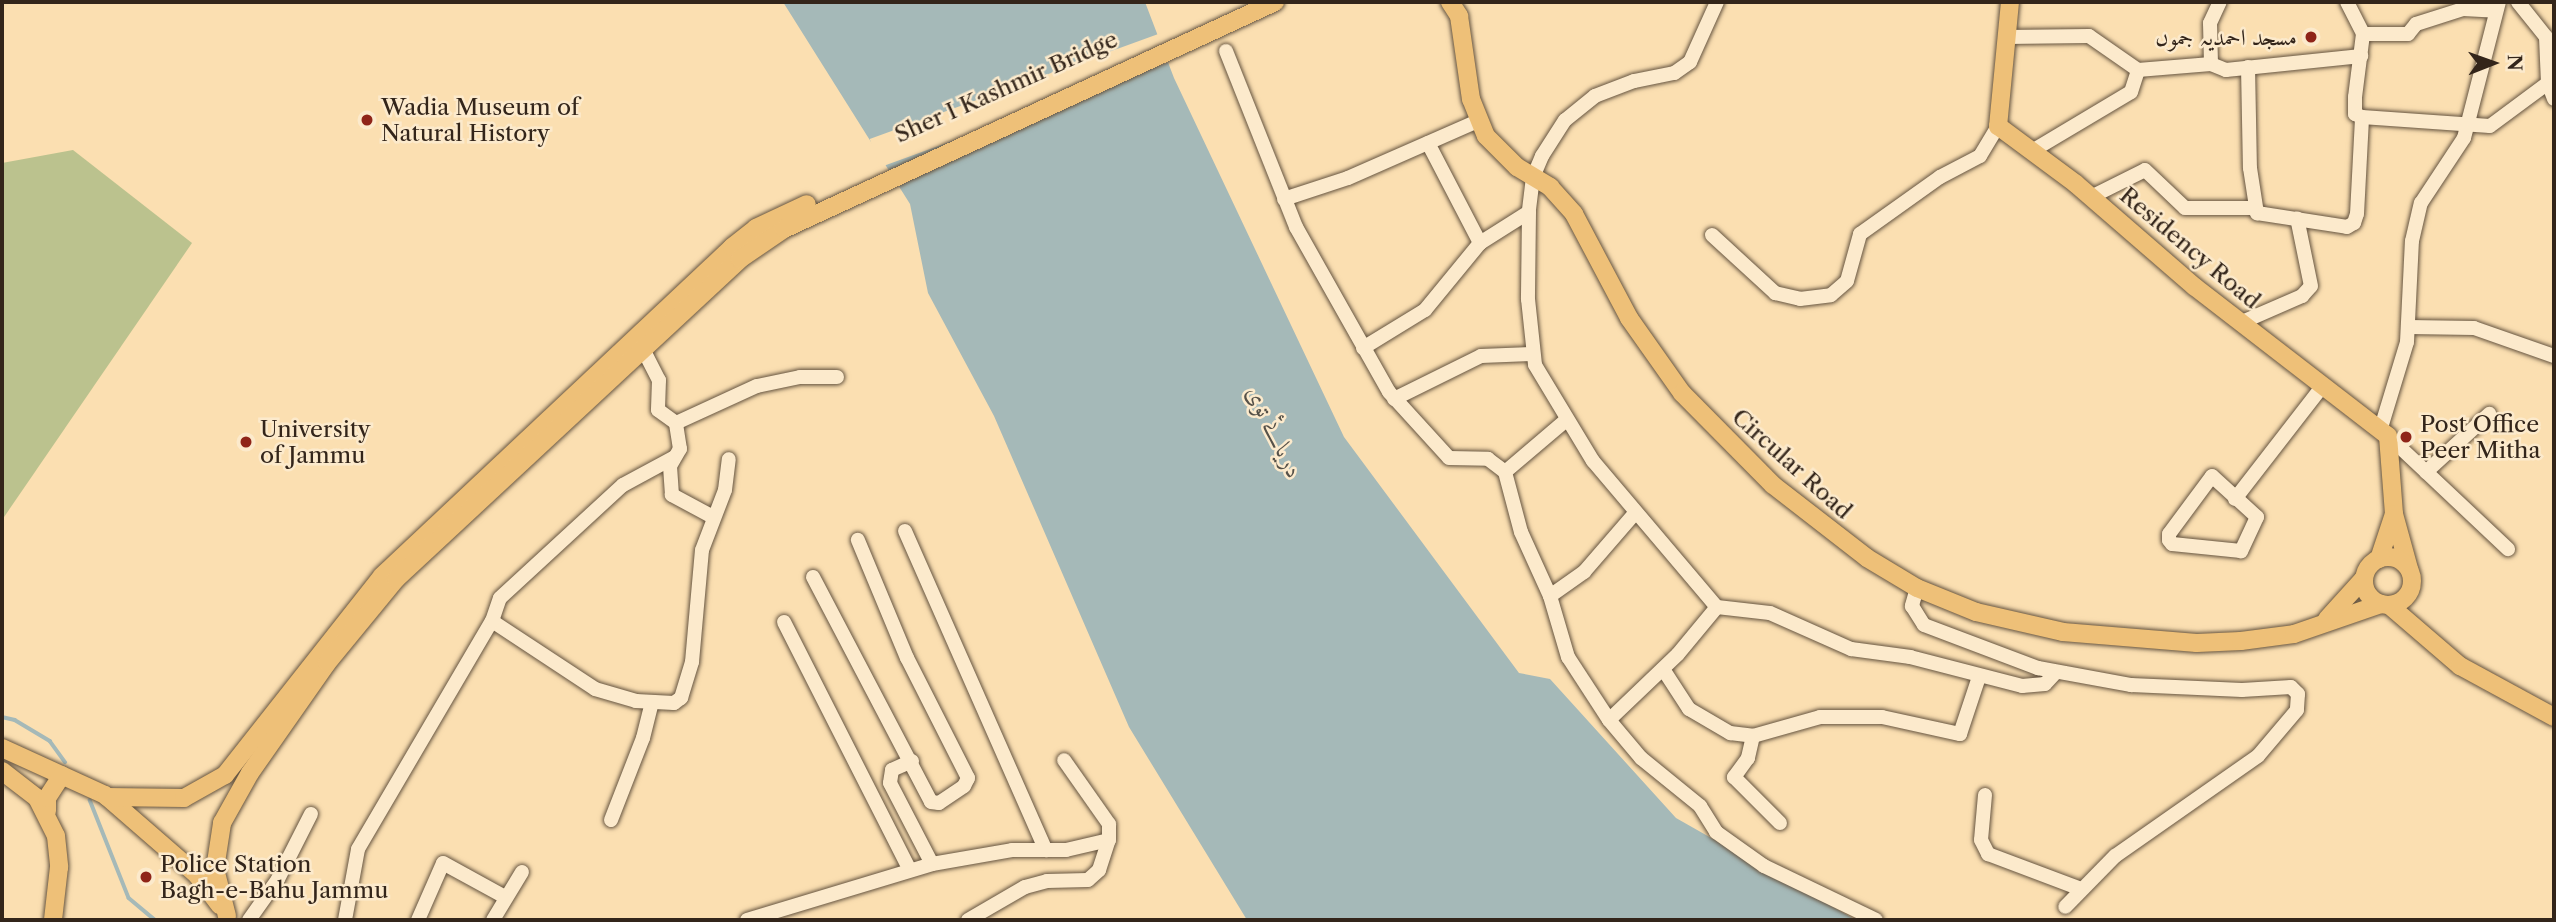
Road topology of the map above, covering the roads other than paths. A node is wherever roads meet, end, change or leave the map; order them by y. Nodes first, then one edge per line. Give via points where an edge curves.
1 (1254, 2) edge
2 (1275, 2) edge
3 (1450, 2) edge
4 (1717, 2) edge
5 (2010, 2) edge
6 (2220, 2) edge
7 (2347, 2) edge
8 (2518, 2) edge
9 (2497, 6) edge
10 (2363, 34) junction
11 (2006, 37) junction
12 (2551, 40) edge
13 (1226, 51) dead end
14 (2361, 56) junction
15 (2211, 64) junction
16 (2248, 67) junction
17 (2138, 70) junction
18 (2548, 83) junction
19 (2554, 99) edge
20 (2362, 117) junction
21 (1478, 121) junction
22 (1998, 127) junction
23 (2467, 128) junction
24 (1428, 143) junction
25 (2032, 151) junction
26 (1534, 177) junction
27 (2091, 197) junction
28 (1284, 199) junction
29 (2255, 208) junction
30 (1529, 212) junction
31 (2297, 218) junction
32 (781, 223) junction
33 (1713, 235) dead end
34 (1480, 243) junction
35 (2241, 323) junction
36 (2409, 327) junction
37 (1363, 348) junction
38 (644, 351) junction
39 (1531, 354) junction
40 (2554, 356) edge
41 (837, 377) dead end
42 (2322, 387) junction
43 (1394, 400) junction
44 (2489, 414) dead end
45 (1565, 421) junction
46 (678, 433) junction
47 (2384, 434) junction
48 (673, 458) junction
49 (729, 459) dead end
50 (1505, 472) junction
51 (2426, 472) junction
52 (2235, 499) junction
53 (1636, 512) junction
54 (2394, 514) junction
55 (713, 517) junction
56 (905, 531) dead end
57 (858, 540) dead end
58 (2508, 549) dead end
59 (2379, 559) junction
60 (813, 577) dead end
61 (2410, 577) junction
62 (2364, 578) junction
63 (1917, 588) junction
64 (1550, 596) junction
65 (2385, 604) junction
66 (1717, 607) junction
67 (2328, 619) junction
68 (492, 621) junction
69 (784, 622) dead end
70 (2427, 637) junction
71 (1663, 669) junction
72 (2056, 672) junction
73 (1979, 677) junction
74 (652, 703) junction
75 (2554, 717) edge
76 (1609, 720) junction
77 (1754, 736) junction
78 (2, 748) edge
79 (1064, 760) dead end
80 (912, 761) junction
81 (2, 771) edge
82 (62, 775) junction
83 (1985, 795) dead end
84 (107, 797) junction
85 (47, 811) junction
86 (311, 814) dead end
87 (611, 820) dead end
88 (1780, 823) dead end
89 (1110, 840) junction
90 (1046, 850) junction
91 (932, 864) junction
92 (910, 870) junction
93 (522, 872) dead end
94 (2081, 889) junction
95 (505, 897) junction
96 (2065, 907) dead end
97 (228, 918) edge
98 (52, 920) edge
99 (249, 920) edge
100 (345, 920) edge
101 (418, 920) edge
102 (493, 920) edge
103 (747, 920) edge
104 (968, 920) edge
105 (1876, 920) edge

1 - 32 main road, Sher I Kashmir Bridge
2 - 32 main road
3 - 21 main road, Circular Road via 1459,16
4 - 26 street via 1690,62 1674,73 1612,88 1581,106 1551,140
5 - 11 main road
6 - 15 street via 2210,23
7 - 10 street
8 - 12 street
9 - 10 street via 2463,9 2416,24 2408,34
9 - 23 street
10 - 14 street
11 - 17 street via 2089,36
11 - 22 main road
12 - 18 street
13 - 28 street
14 - 16 street
14 - 20 street via 2355,111
15 - 16 street via 2219,70
15 - 17 street
16 - 29 street
17 - 25 street via 2131,92
18 - 19 street
18 - 23 street via 2490,126
20 - 23 street via 2430,119
20 - 31 street via 2354,223 2322,225
21 - 24 street
21 - 26 main road, Circular Road via 1500,152
22 - 25 main road, Residency Road
22 - 33 street via 1980,156 1940,177 1860,234 1847,281 1831,295 1800,299 1775,293
23 - 36 street via 2421,203 2412,241
24 - 28 street via 1334,184
24 - 34 street
25 - 27 main road, Residency Road
26 - 30 street
26 - 63 main road, Circular Road via 1550,187 1574,214 1629,318 1708,422 1817,522
27 - 29 street via 2145,170 2185,208
27 - 35 main road, Residency Road
28 - 37 street via 1317,270
29 - 31 street via 2260,215
30 - 34 street
30 - 39 street
31 - 35 street via 2311,286 2302,296
32 - 38 main road
32 - 84 main road via 732,247 382,576 225,775 184,798
34 - 37 street via 1431,305
35 - 42 main road, Residency Road
36 - 40 street via 2474,328
36 - 47 street
37 - 43 street
38 - 46 street via 657,372 658,410
38 - 97 main road via 396,579 327,663 250,773 222,822 215,869
39 - 43 street via 1482,356
39 - 45 street
41 - 46 street via 800,377 757,386
42 - 47 main road, Residency Road
42 - 52 street
43 - 50 street via 1449,458 1488,459
44 - 51 street
45 - 50 street
45 - 53 street
46 - 48 street
47 - 51 street
47 - 54 main road
48 - 55 street via 674,499
48 - 68 street via 623,485 506,590
49 - 55 street via 725,490
50 - 64 street via 1521,532
51 - 58 street
52 - 52 street via 2211,476 2169,540 2244,549 2257,517
53 - 64 street via 1584,572
53 - 66 street
54 - 59 main road
54 - 61 main road
55 - 74 street via 702,550 688,678 678,701
56 - 90 street
57 - 80 street via 907,658 967,782 933,804
59 - 61 main road via 2395,558
59 - 62 main road
60 - 80 street
61 - 65 main road via 2404,598
61 - 70 main road
62 - 65 main road via 2368,594
62 - 67 main road
63 - 67 main road, Circular Road via 2032,628 2175,641 2282,637
63 - 72 street via 1912,606 1924,625
64 - 76 street via 1568,657
65 - 67 main road, Circular Road
65 - 70 main road
66 - 71 street
66 - 73 street via 1770,613 1839,646 1910,657
68 - 74 street via 596,689
68 - 100 street via 358,849
69 - 92 street
70 - 75 main road via 2460,666
71 - 76 street
71 - 77 street via 1689,709 1730,733
72 - 73 street via 2039,687
72 - 94 street via 2097,681 2197,690 2291,687 2300,697 2297,710 2258,757 2115,856
73 - 77 street via 1960,734 1882,717 1820,717
74 - 87 street
76 - 105 street via 1641,758 1700,806 1716,832 1784,877
77 - 88 street via 1748,758 1734,777
78 - 82 main road
79 - 89 street via 1109,824
80 - 91 street via 892,770 890,783
81 - 85 main road
82 - 84 main road
82 - 85 main road via 47,798
83 - 94 street via 1981,834 1988,854
84 - 97 main road via 197,875
85 - 98 main road via 59,850
86 - 99 street via 278,879
89 - 90 street
89 - 104 street via 1099,870 1088,880 1037,883
90 - 91 street via 1012,850
91 - 92 street
92 - 103 street
93 - 95 street
94 - 96 street
95 - 101 street via 443,863
95 - 102 street

